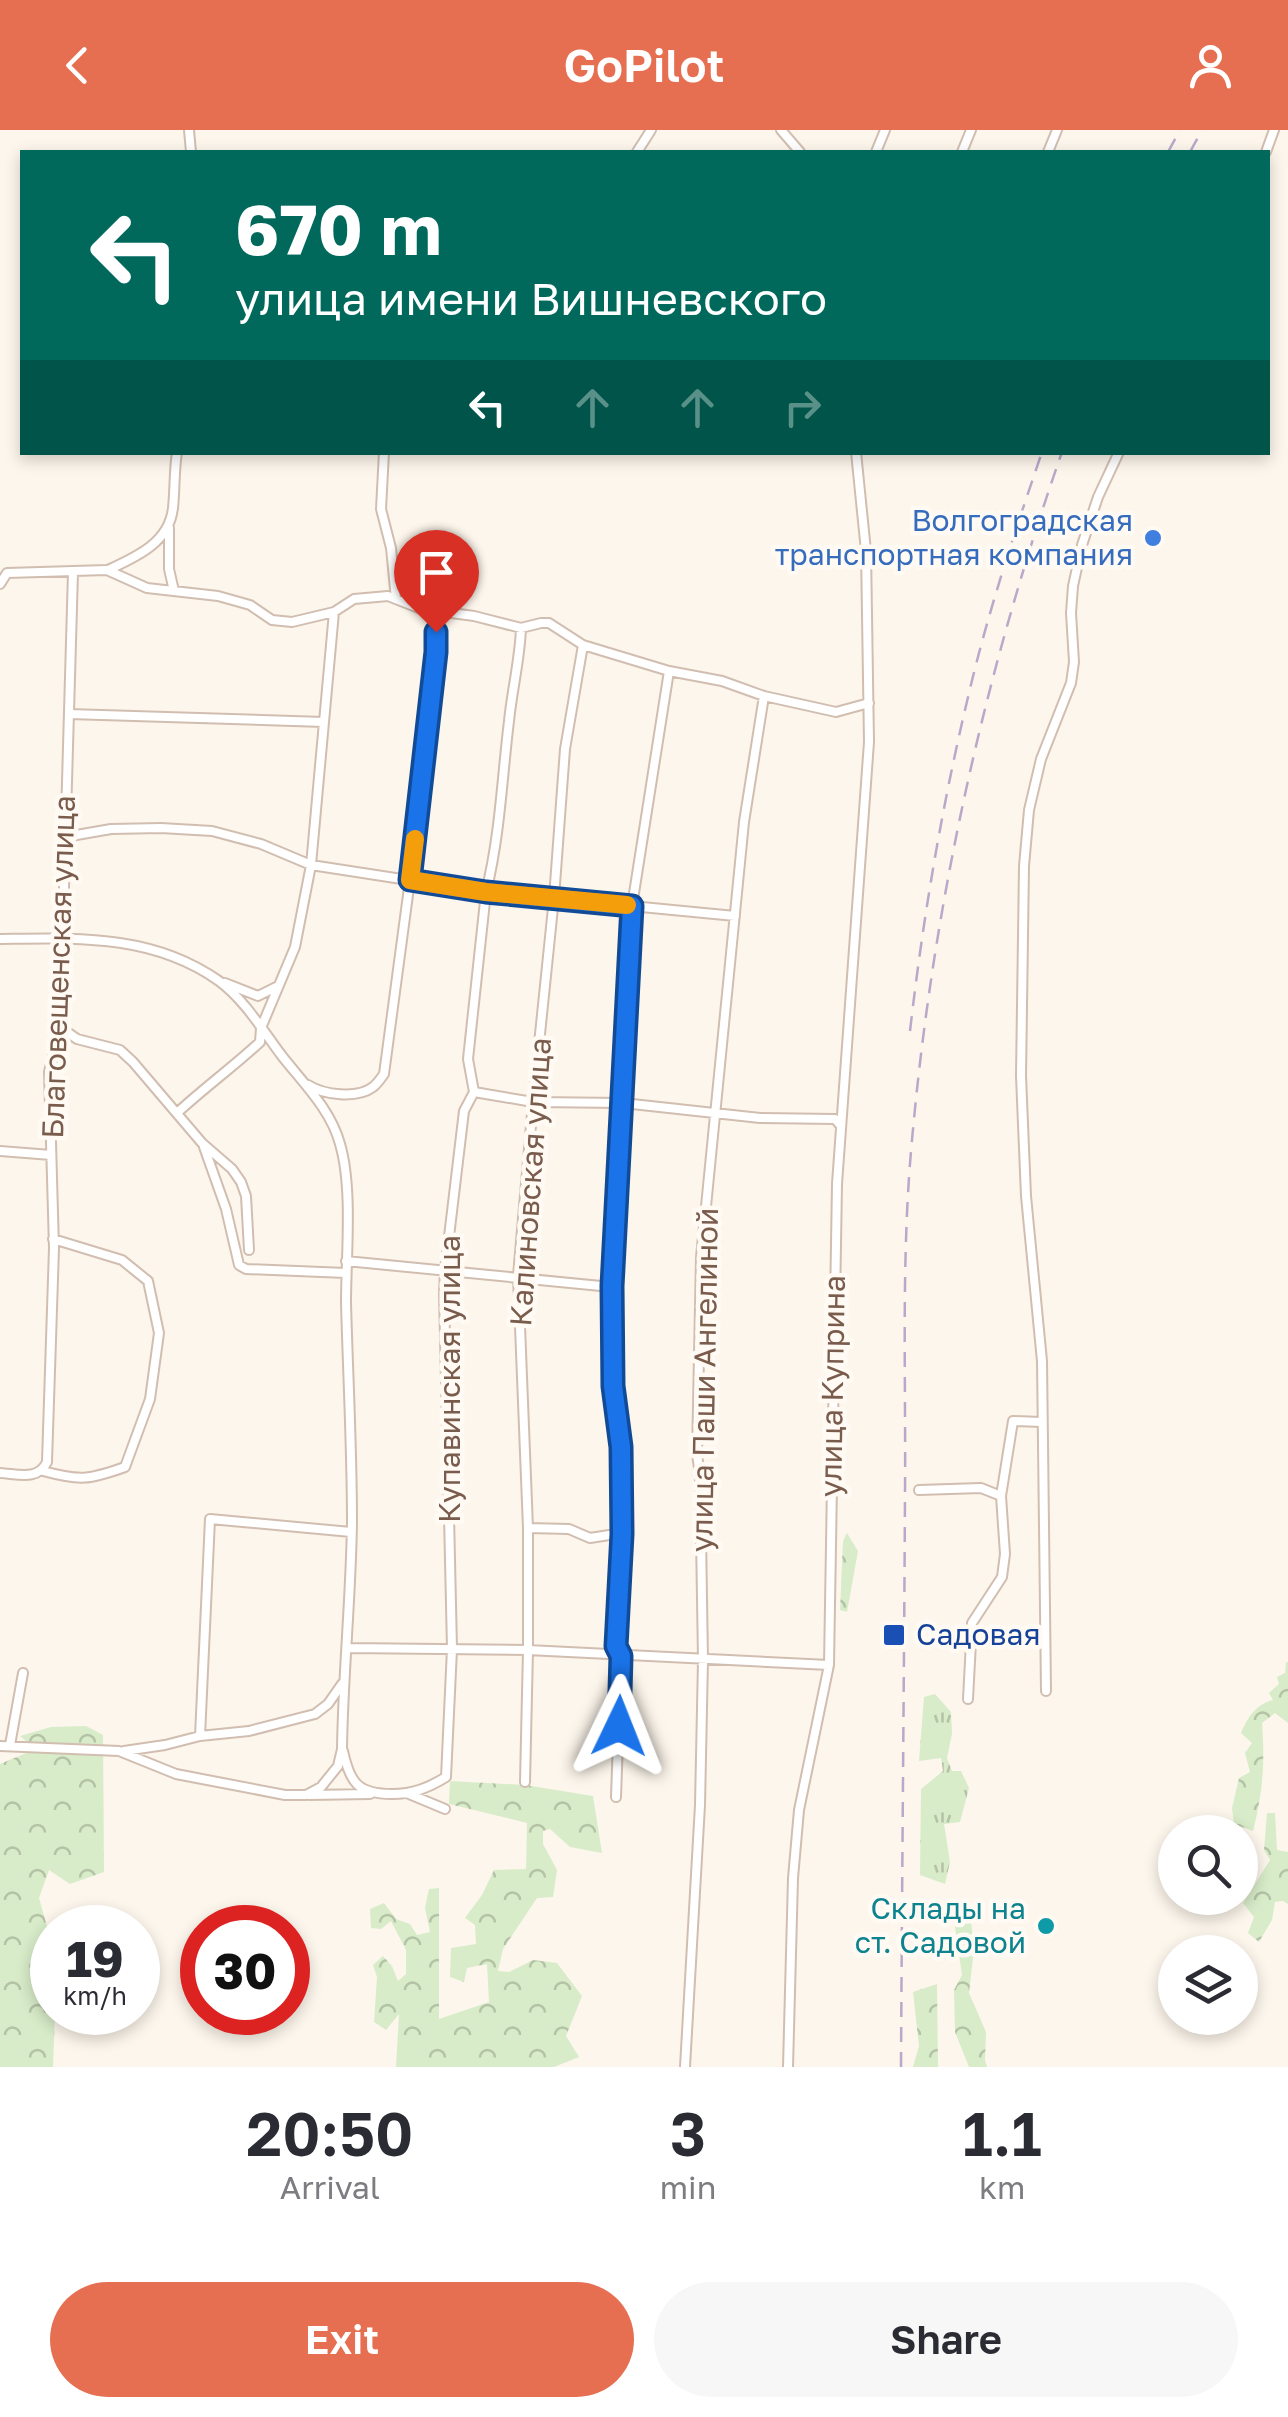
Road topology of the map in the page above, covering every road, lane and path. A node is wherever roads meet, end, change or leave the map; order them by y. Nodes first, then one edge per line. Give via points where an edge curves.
1 (781, 130) edge
2 (798, 150) edge
3 (177, 455) edge
4 (384, 455) edge
5 (856, 455) edge
6 (1118, 455) edge
7 (169, 524) junction
8 (150, 548) junction
9 (169, 556) junction
10 (107, 570) junction
11 (4, 572) edge
12 (73, 572) junction
13 (0, 584) edge
14 (174, 591) junction
15 (396, 600) junction
16 (334, 612) junction
17 (436, 612) junction
18 (521, 628) junction
19 (582, 645) junction
20 (669, 671) junction
21 (764, 696) junction
22 (869, 704) junction
23 (68, 714) junction
24 (324, 722) junction
25 (65, 837) junction
26 (311, 865) junction
27 (410, 880) junction
28 (486, 892) junction
29 (554, 898) junction
30 (632, 906) junction
31 (735, 916) junction
32 (62, 938) junction
33 (0, 939) edge
34 (220, 982) junction
35 (276, 988) junction
36 (60, 1028) junction
37 (261, 1028) junction
38 (302, 1081) junction
39 (474, 1092) junction
40 (533, 1102) junction
41 (623, 1103) junction
42 (177, 1113) junction
43 (716, 1114) junction
44 (841, 1126) junction
45 (202, 1142) junction
46 (0, 1151) edge
47 (51, 1155) junction
48 (221, 1158) junction
49 (212, 1166) junction
50 (53, 1240) junction
51 (249, 1250) dead end
52 (346, 1261) junction
53 (445, 1270) junction
54 (346, 1273) junction
55 (518, 1276) junction
56 (612, 1286) junction
57 (1041, 1422) junction
58 (0, 1473) edge
59 (38, 1473) junction
60 (919, 1490) dead end
61 (1002, 1496) junction
62 (528, 1528) junction
63 (351, 1532) junction
64 (622, 1534) junction
65 (347, 1648) junction
66 (452, 1649) junction
67 (528, 1650) junction
68 (621, 1656) junction
69 (703, 1660) junction
70 (830, 1665) junction
71 (23, 1673) dead end
72 (345, 1681) junction
73 (1046, 1691) dead end
74 (968, 1700) dead end
75 (200, 1736) junction
76 (0, 1744) edge
77 (12, 1746) junction
78 (342, 1750) junction
79 (119, 1751) junction
80 (524, 1782) dead end
81 (370, 1794) junction
82 (410, 1794) junction
83 (306, 1795) junction
84 (616, 1797) dead end
85 (445, 1809) dead end
86 (684, 2067) edge
87 (788, 2067) edge

1 - 2 street
3 - 7 street
4 - 15 street via 381,509
5 - 22 street, улица Куприна
6 - 57 street via 1082,545 1073,586 1071,683 1041,759 1024,866 1021,1076
7 - 8 street
7 - 9 street
8 - 9 street
8 - 10 street
9 - 14 street
10 - 12 street
10 - 14 street via 147,588
11 - 12 street
11 - 13 street
12 - 23 street, Благовещенская улица
14 - 16 street via 250,605 272,620
15 - 16 street via 354,598
15 - 17 street
16 - 24 street
17 - 18 street
17 - 27 street
18 - 19 street via 549,623
18 - 28 street, Купавинская улица
19 - 20 street
19 - 29 street, Калиновская улица via 565,749
20 - 21 street
20 - 30 street
21 - 22 street via 836,712
21 - 31 street, улица Паши Ангелиной
22 - 44 street, улица Куприна
23 - 24 street
23 - 25 street, Благовещенская улица
24 - 26 street
25 - 26 street via 110,829 212,831
25 - 32 street, Благовещенская улица
26 - 27 street
26 - 35 street via 295,946
27 - 28 street
27 - 38 street via 384,1074 371,1089 355,1093 317,1090
28 - 29 street
28 - 39 street, Купавинская улица via 468,1058
29 - 30 street
29 - 40 street, Калиновская улица
30 - 31 street
30 - 41 street
31 - 43 street, улица Паши Ангелиной
32 - 33 street
32 - 34 street via 145,948
32 - 36 street, Благовещенская улица
34 - 35 street via 258,996
34 - 37 street
35 - 37 street
36 - 42 street via 120,1050
36 - 47 street, Благовещенская улица via 48,1072
37 - 38 street
37 - 42 street via 260,1042
38 - 52 street via 328,1113 340,1144
39 - 40 street
39 - 53 street, Купавинская улица via 464,1112
40 - 41 street
40 - 55 street, Калиновская улица
41 - 43 street
41 - 56 street
42 - 45 street
43 - 44 street via 835,1119
43 - 69 street, улица Паши Ангелиной via 701,1257
44 - 70 street, улица Куприна
45 - 48 street
45 - 49 street
46 - 47 street
47 - 50 street, Благовещенская улица
48 - 49 street
48 - 51 street via 242,1182
49 - 54 street via 239,1266
50 - 59 street, Благовещенская улица via 47,1462
50 - 59 street via 122,1260 148,1281 159,1332 150,1398 125,1468 92,1478
52 - 53 street
52 - 54 street
53 - 55 street
53 - 66 street, Купавинская улица
54 - 63 street
55 - 56 street
55 - 62 street, Калиновская улица
56 - 64 street
57 - 61 street via 1013,1420
57 - 73 street
58 - 59 street
60 - 61 street via 981,1488
61 - 74 street via 1002,1577 972,1623
62 - 64 street via 569,1529 590,1538
62 - 67 street, Калиновская улица
63 - 65 street
63 - 75 street via 210,1519
64 - 68 street via 616,1646
65 - 66 street
65 - 72 street
66 - 67 street
66 - 82 street, Купавинская улица via 446,1777
67 - 68 street
67 - 80 street, Калиновская улица
68 - 69 street
68 - 84 street
69 - 70 street
69 - 86 street, улица Паши Ангелиной
70 - 87 street, улица Куприна via 798,1810
71 - 77 street
72 - 75 street via 314,1714
72 - 78 street
75 - 79 street
76 - 77 street
77 - 79 street
78 - 81 street via 356,1783
78 - 83 street via 331,1778
79 - 83 street via 203,1781
81 - 82 street
81 - 83 street
82 - 85 street

